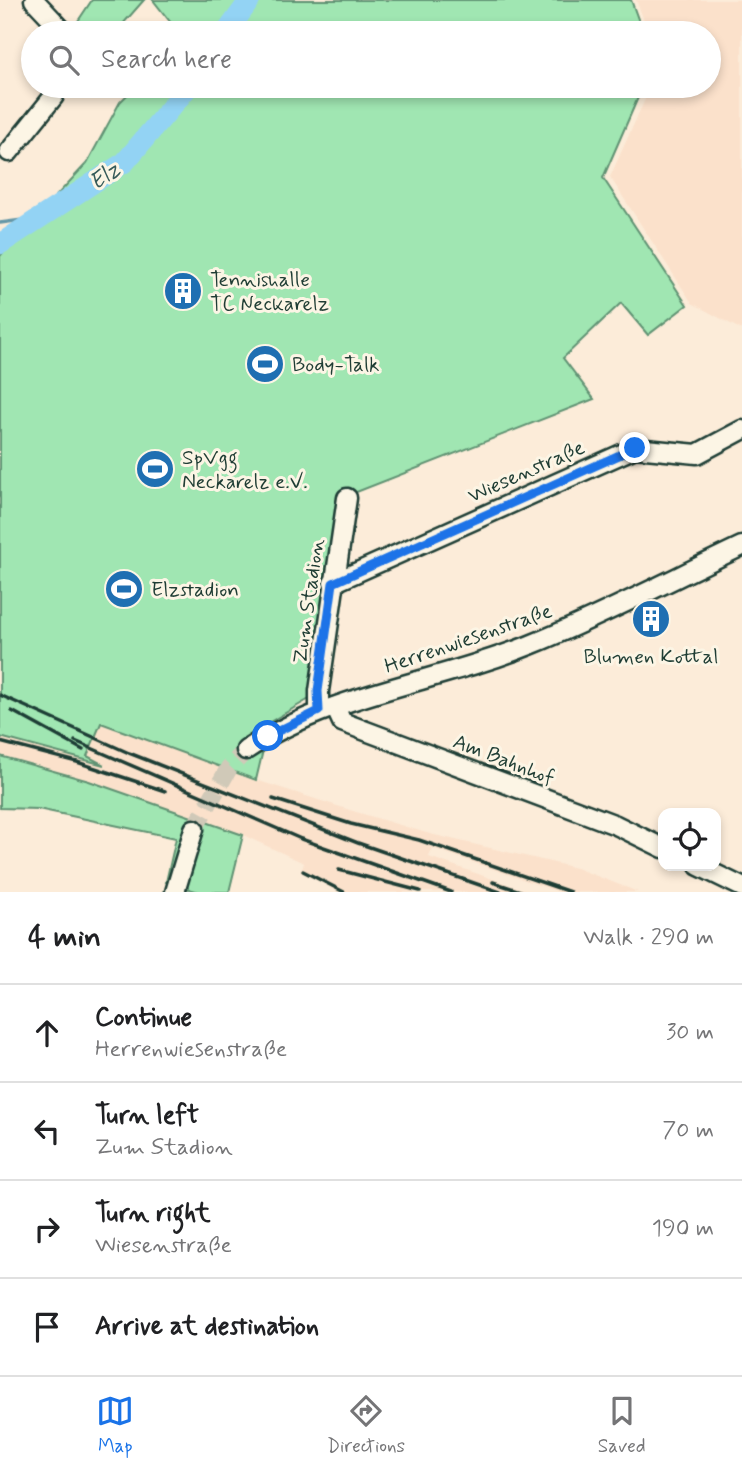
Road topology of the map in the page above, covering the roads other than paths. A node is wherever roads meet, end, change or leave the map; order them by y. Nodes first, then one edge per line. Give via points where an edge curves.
1 (34, 0) edge
2 (54, 21) edge
3 (52, 98) edge
4 (9, 152) dead end
5 (742, 430) edge
6 (347, 498) dead end
7 (742, 546) edge
8 (333, 583) junction
9 (327, 709) junction
10 (246, 750) tunnel mouth
11 (194, 829) tunnel mouth
12 (658, 846) edge
13 (709, 871) edge
14 (742, 887) edge
15 (175, 892) edge

1 - 2 street
3 - 4 street
5 - 8 street, Wiesenstraße via 697,454 635,448
6 - 8 street, Zum Stadion
7 - 9 street, Herrenwiesenstraße via 528,646
8 - 9 street, Zum Stadion via 318,691
9 - 10 street, Herrenwiesenstraße via 278,729
9 - 12 street, Am Bahnhof via 342,722 616,825
11 - 15 street
13 - 14 street

